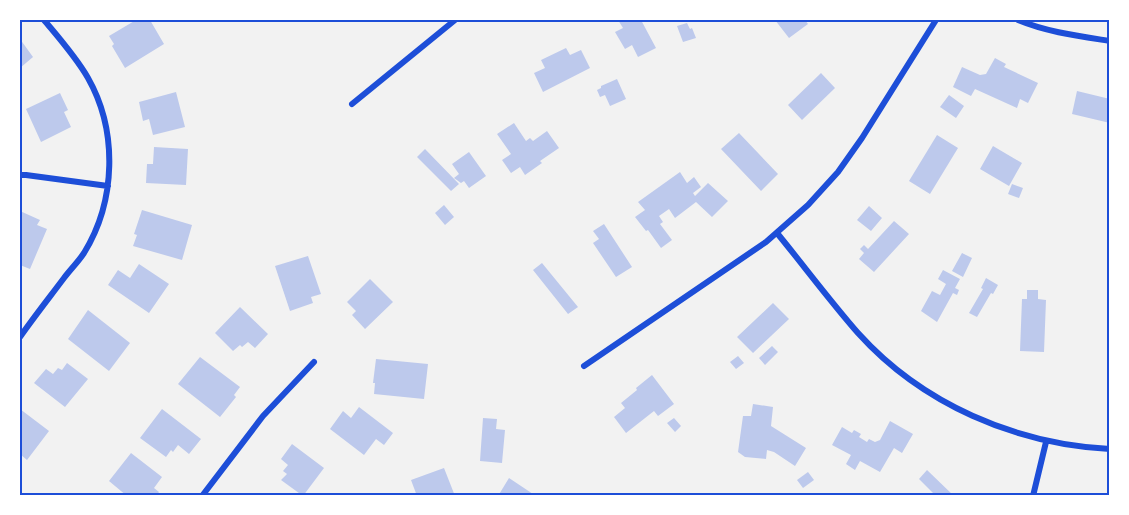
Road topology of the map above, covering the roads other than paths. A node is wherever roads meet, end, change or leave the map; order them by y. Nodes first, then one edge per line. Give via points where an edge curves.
1 (44, 20) edge
2 (454, 20) edge
3 (936, 20) edge
4 (1018, 20) edge
5 (1110, 40) edge
6 (352, 104) dead end
7 (20, 175) edge
8 (108, 186) junction
9 (777, 233) junction
10 (20, 337) edge
11 (314, 362) dead end
12 (585, 366) dead end
13 (1046, 442) junction
14 (1110, 449) edge
15 (202, 495) edge
16 (1033, 495) edge

1 - 8 street via 88,78 100,104 110,156
2 - 6 street
3 - 9 street via 838,172
4 - 5 street via 1062,33
7 - 8 street
8 - 10 street via 97,228 84,253
9 - 12 street
9 - 13 street via 859,333 890,363 955,408
11 - 15 street via 263,416
13 - 14 street
13 - 16 street

